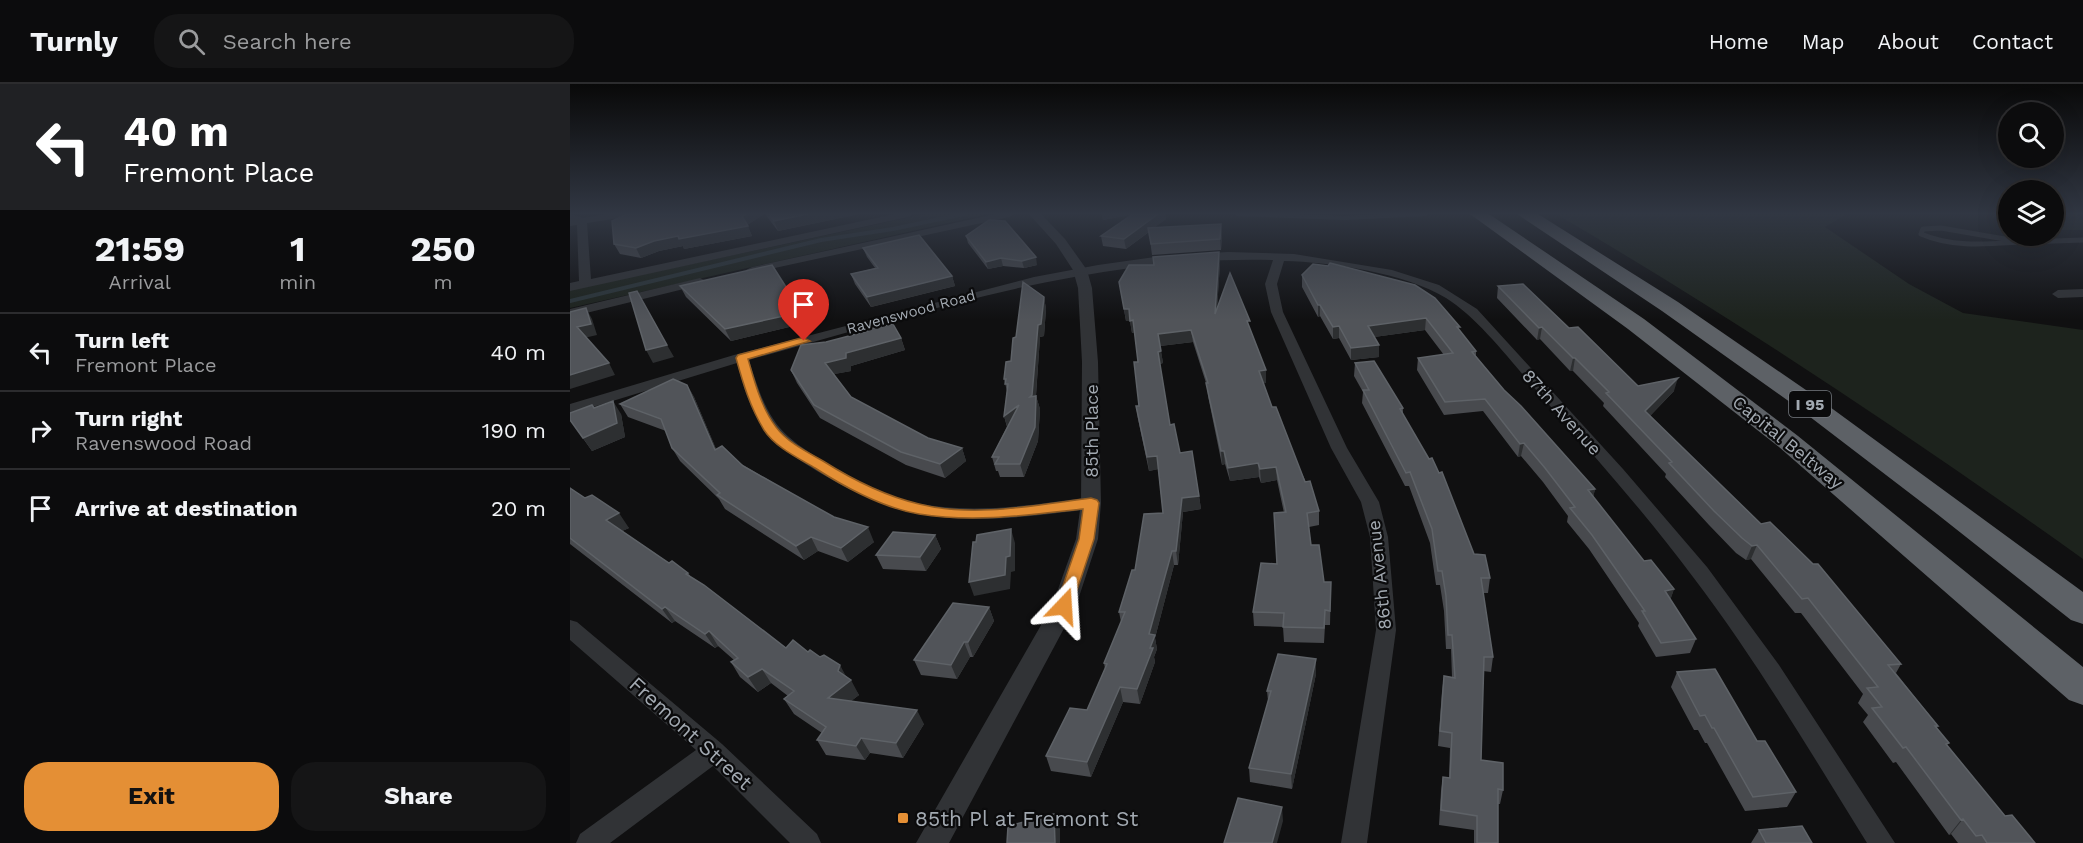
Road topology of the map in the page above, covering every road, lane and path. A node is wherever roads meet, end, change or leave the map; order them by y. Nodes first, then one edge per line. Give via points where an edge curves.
1 (583, 249) edge
2 (742, 249) edge
3 (848, 249) edge
4 (1066, 249) edge
5 (1530, 249) edge
6 (1583, 249) edge
7 (1280, 257) junction
8 (1080, 270) junction
9 (737, 274) edge
10 (714, 279) edge
11 (585, 283) junction
12 (570, 287) edge
13 (2083, 292) edge
14 (2058, 294) dead end
15 (570, 313) edge
16 (742, 358) junction
17 (570, 410) edge
18 (1091, 503) junction
19 (2083, 611) edge
20 (570, 627) edge
21 (2083, 689) edge
22 (714, 751) junction
23 (589, 843) edge
24 (808, 843) edge
25 (932, 843) edge
26 (1354, 843) edge
27 (1882, 843) edge

1 - 11 street
2 - 11 street
3 - 9 street
4 - 8 street, 85th Place
5 - 21 highway, Capital Beltway / I 95 via 1602,298 1769,425
6 - 19 highway, I 95 via 1728,345
7 - 8 street, 87th Avenue via 1190,257
7 - 26 street, 86th Avenue via 1270,278 1277,312 1340,448 1370,502 1379,537 1386,630
7 - 27 street, 87th Avenue via 1346,264 1421,281 1448,292 1473,312 1699,570
8 - 16 street, Ravenswood Road
8 - 18 street, 85th Place via 1085,288 1090,362
10 - 15 street
11 - 12 street
13 - 14 street
16 - 17 street, Ravenswood Road via 666,377
16 - 18 street via 754,399 771,430 790,447 871,493 919,509 962,513 1009,513
18 - 25 street, 85th Place via 1087,539 1064,606
20 - 22 street, Fremont Street
22 - 23 street
22 - 24 street, Fremont Street

